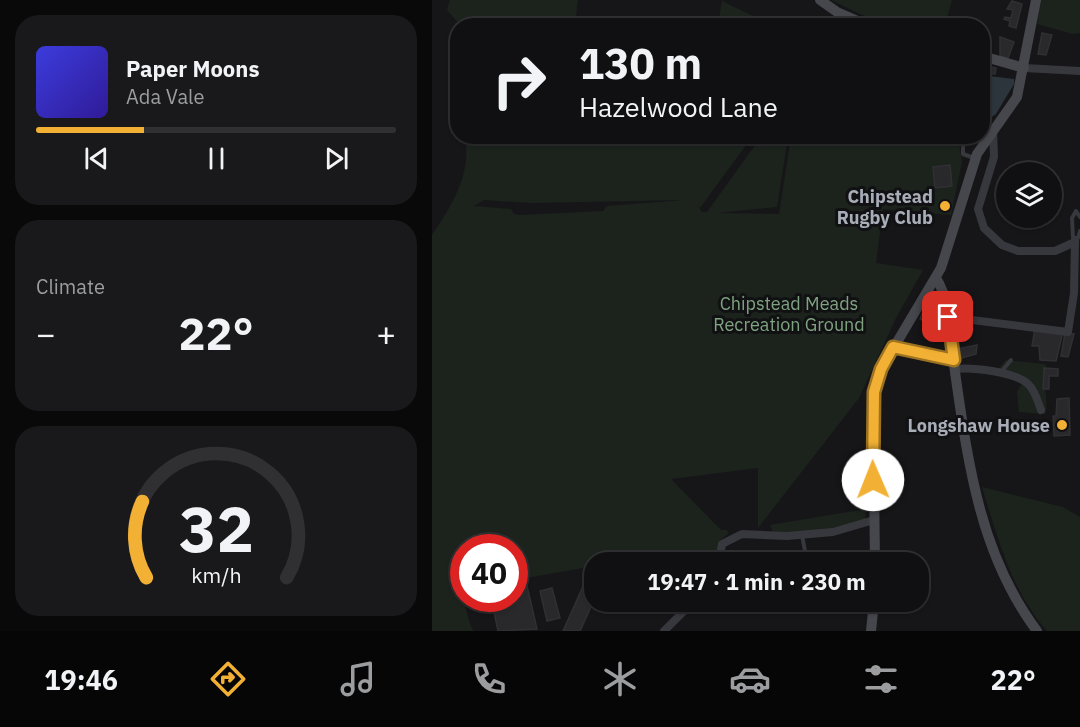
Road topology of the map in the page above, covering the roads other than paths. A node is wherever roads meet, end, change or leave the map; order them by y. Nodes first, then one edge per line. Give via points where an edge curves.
1 (820, 0) edge
2 (1036, 0) edge
3 (851, 18) edge
4 (990, 58) edge
5 (1024, 68) junction
6 (1080, 71) edge
7 (993, 130) junction
8 (990, 135) edge
9 (963, 144) edge
10 (984, 144) edge
11 (975, 158) junction
12 (1080, 217) edge
13 (1080, 231) edge
14 (1075, 241) junction
15 (936, 278) junction
16 (948, 317) junction
17 (893, 347) junction
18 (1011, 360) dead end
19 (954, 365) junction
20 (999, 375) junction
21 (1041, 410) dead end
22 (874, 520) junction
23 (802, 535) junction
24 (721, 552) edge
25 (805, 552) edge
26 (875, 552) edge
27 (683, 612) edge
28 (873, 612) edge
29 (664, 631) edge
30 (871, 631) edge
31 (1037, 631) edge

1 - 3 street
2 - 5 street
4 - 5 street
5 - 6 street
5 - 7 street via 1017,97
7 - 8 street
7 - 14 street via 994,157 978,209 984,228 1002,245 1018,251 1055,251
9 - 11 lane via 963,154
10 - 11 street
11 - 15 street
12 - 14 lane via 1076,212 1072,218 1071,234
13 - 14 lane
14 - 16 street via 1068,332
15 - 16 street
15 - 17 street
16 - 19 street
17 - 19 street
17 - 22 street via 874,392
18 - 20 lane
19 - 20 street
19 - 31 street via 972,485 984,527 1007,582
20 - 21 street via 1013,375 1028,384
22 - 23 street via 847,530
22 - 26 street
23 - 24 street via 742,534 722,544
23 - 25 lane
27 - 29 street
28 - 30 street

